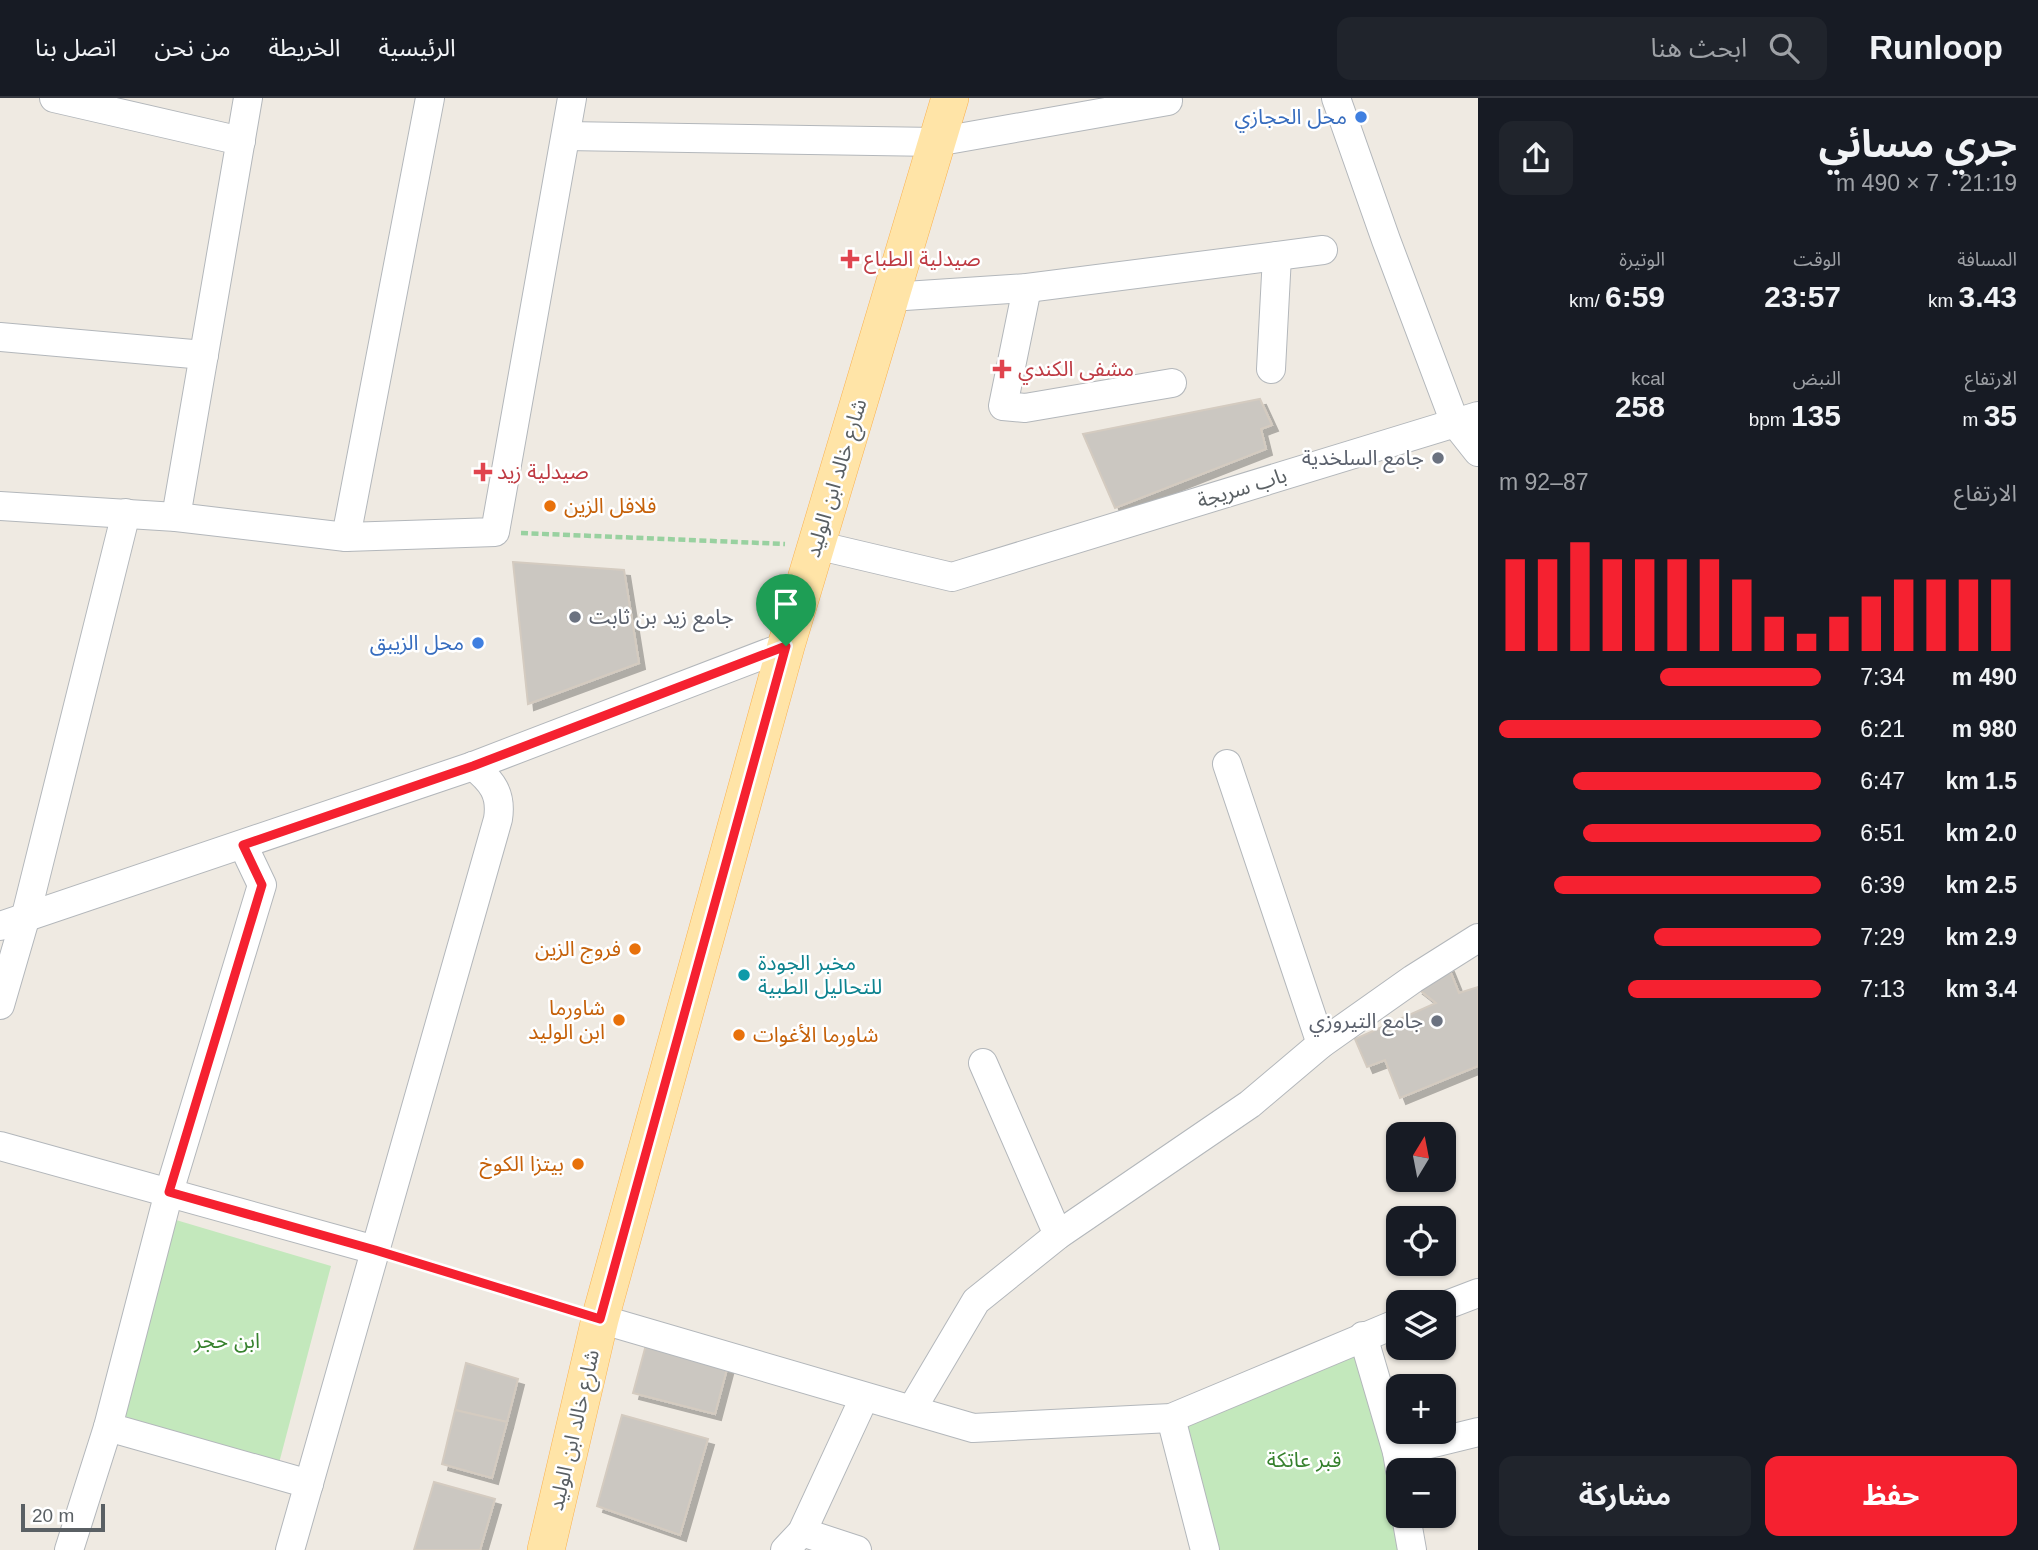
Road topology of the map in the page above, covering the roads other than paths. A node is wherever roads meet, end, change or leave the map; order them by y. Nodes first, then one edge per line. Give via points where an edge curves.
1 (54, 98) edge
2 (248, 98) edge
3 (430, 98) edge
4 (572, 98) edge
5 (950, 98) edge
6 (1336, 98) edge
7 (1168, 101) dead end
8 (566, 136) junction
9 (241, 141) junction
10 (936, 142) junction
11 (1323, 250) dead end
12 (1277, 256) junction
13 (1027, 288) junction
14 (890, 297) junction
15 (0, 337) edge
16 (204, 355) junction
17 (1271, 369) dead end
18 (1172, 383) dead end
19 (1467, 420) edge
20 (1478, 452) edge
21 (0, 506) edge
22 (126, 513) junction
23 (176, 517) junction
24 (345, 537) junction
25 (816, 545) junction
26 (786, 646) junction
27 (1227, 764) dead end
28 (473, 766) junction
29 (243, 845) junction
30 (13, 922) edge
31 (1478, 938) edge
32 (0, 1005) edge
33 (1321, 1044) junction
34 (983, 1063) dead end
35 (0, 1146) edge
36 (169, 1192) junction
37 (1058, 1235) junction
38 (375, 1250) junction
39 (1478, 1293) edge
40 (1456, 1301) edge
41 (600, 1319) junction
42 (1386, 1327) edge
43 (1363, 1336) junction
44 (864, 1398) junction
45 (912, 1409) junction
46 (1171, 1418) junction
47 (108, 1427) junction
48 (1478, 1432) edge
49 (1397, 1458) edge
50 (1406, 1458) edge
51 (309, 1484) junction
52 (1408, 1528) edge
53 (793, 1541) edge
54 (69, 1550) edge
55 (290, 1550) edge
56 (546, 1550) edge
57 (857, 1550) edge
58 (1205, 1550) edge
59 (1412, 1550) edge

1 - 9 street
2 - 9 street
3 - 24 street
4 - 8 street
5 - 10 main road, شارع خالد ابن الوليد
6 - 19 street via 1386,240
7 - 10 street
8 - 10 street
8 - 24 street via 495,533
9 - 16 street
10 - 14 main road, شارع خالد ابن الوليد
11 - 12 street
12 - 13 street
12 - 17 street
13 - 14 street
13 - 18 street via 1003,406 1024,408
14 - 25 main road, شارع خالد ابن الوليد
15 - 16 street
16 - 23 street
19 - 20 street
19 - 25 street, باب سريجة via 952,577
21 - 22 street
22 - 23 street
22 - 30 street
23 - 24 street
25 - 26 main road, شارع خالد ابن الوليد
26 - 28 street
26 - 41 main road, شارع خالد ابن الوليد
27 - 33 street
28 - 29 street
28 - 38 street via 497,790 498,819
29 - 30 street
29 - 36 street via 262,885
30 - 32 street
31 - 33 street
33 - 37 street via 1250,1104
34 - 37 street
35 - 36 street
36 - 38 street
36 - 47 street
37 - 45 street via 975,1301
38 - 51 street
39 - 40 street
41 - 44 street
41 - 56 main road, شارع خالد ابن الوليد
42 - 43 street
43 - 46 street
43 - 49 street
44 - 45 street
44 - 53 street
45 - 46 street via 974,1428
46 - 58 street
47 - 51 street
47 - 54 street
48 - 50 street
51 - 55 street
52 - 59 street
53 - 57 street

